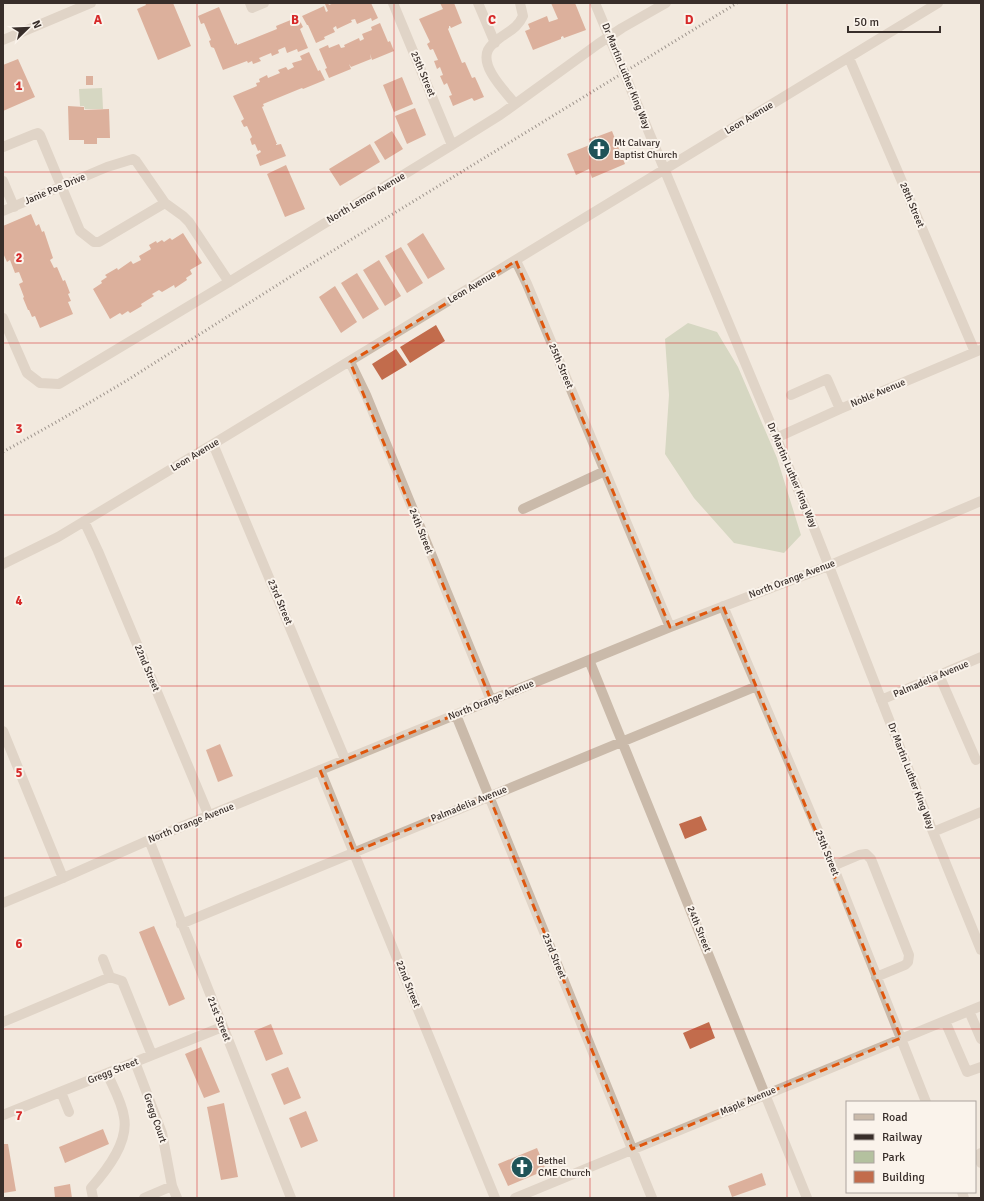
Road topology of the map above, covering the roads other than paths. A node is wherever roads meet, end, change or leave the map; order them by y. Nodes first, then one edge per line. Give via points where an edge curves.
1 (92, 3) edge
2 (250, 3) edge
3 (264, 3) edge
4 (393, 3) edge
5 (478, 3) edge
6 (520, 3) edge
7 (595, 3) edge
8 (666, 3) edge
9 (938, 3) edge
10 (609, 36) junction
11 (4, 38) edge
12 (495, 43) junction
13 (849, 58) junction
14 (515, 104) junction
15 (452, 145) junction
16 (3, 147) edge
17 (664, 170) junction
18 (3, 181) edge
19 (61, 187) junction
20 (165, 203) junction
21 (14, 207) junction
22 (3, 211) edge
23 (516, 261) junction
24 (229, 282) junction
25 (3, 318) edge
26 (978, 351) edge
27 (350, 362) junction
28 (791, 395) dead end
29 (840, 409) junction
30 (776, 438) junction
31 (213, 444) junction
32 (605, 471) junction
33 (981, 501) edge
34 (523, 509) dead end
35 (84, 521) junction
36 (3, 564) edge
37 (828, 566) junction
38 (723, 606) junction
39 (670, 627) junction
40 (981, 657) edge
41 (590, 660) junction
42 (939, 675) junction
43 (757, 686) junction
44 (491, 700) junction
45 (881, 700) junction
46 (456, 715) junction
47 (3, 731) edge
48 (623, 741) junction
49 (345, 759) junction
50 (976, 760) dead end
51 (320, 770) junction
52 (489, 796) junction
53 (981, 812) edge
54 (209, 816) junction
55 (933, 832) junction
56 (149, 840) junction
57 (354, 852) junction
58 (833, 866) junction
59 (63, 878) junction
60 (3, 903) edge
61 (181, 924) junction
62 (981, 950) edge
63 (102, 959) dead end
64 (110, 977) junction
65 (876, 977) junction
66 (981, 1006) edge
67 (969, 1011) junction
68 (945, 1021) junction
69 (3, 1022) edge
70 (222, 1027) junction
71 (901, 1038) junction
72 (981, 1039) edge
73 (152, 1055) junction
74 (135, 1062) junction
75 (981, 1067) edge
76 (107, 1073) junction
77 (61, 1092) junction
78 (766, 1094) junction
79 (926, 1101) edge
80 (69, 1112) dead end
81 (3, 1116) edge
82 (632, 1149) junction
83 (981, 1153) edge
84 (981, 1163) edge
85 (172, 1186) junction
86 (92, 1193) edge
87 (144, 1198) edge
88 (176, 1198) edge
89 (292, 1198) edge
90 (495, 1198) edge
91 (515, 1198) edge
92 (652, 1198) edge
93 (807, 1198) edge

1 - 11 street
2 - 3 street via 252,8
4 - 15 street, 25th Street
5 - 12 street
6 - 12 street via 524,16 519,24
7 - 10 street, Dr Martin Luther King Way
8 - 10 street, North Lemon Avenue
9 - 13 street, Leon Avenue
10 - 14 street, North Lemon Avenue
10 - 17 street, Dr Martin Luther King Way
12 - 14 street via 488,49 486,58 492,76
13 - 17 street, Leon Avenue
13 - 26 street, 28th Street
14 - 15 street, North Lemon Avenue
15 - 24 street, North Lemon Avenue
16 - 19 street via 38,133
17 - 23 street, Leon Avenue
17 - 30 street, Dr Martin Luther King Way
18 - 21 street
19 - 20 street, Janie Poe Drive via 133,159
19 - 20 street via 80,231 96,243
19 - 21 street, Janie Poe Drive
20 - 24 street via 190,222
21 - 22 street, Janie Poe Drive
23 - 27 street, Leon Avenue
23 - 32 street, 25th Street
24 - 25 street, North Lemon Avenue via 59,384 40,383 27,373
26 - 29 street, Noble Avenue
27 - 31 street, Leon Avenue
27 - 44 street, 24th Street via 366,395
28 - 29 street via 827,379
29 - 30 street, Noble Avenue
30 - 37 street, Dr Martin Luther King Way
31 - 35 street, Leon Avenue
31 - 49 street, 23rd Street
32 - 34 street
32 - 39 street, 25th Street
33 - 37 street, North Orange Avenue
35 - 36 street, Leon Avenue via 38,548
35 - 54 street, 22nd Street via 102,558
37 - 38 street, North Orange Avenue
37 - 45 street, Dr Martin Luther King Way
38 - 39 street, North Orange Avenue
38 - 43 street, 25th Street
39 - 41 street, North Orange Avenue
40 - 42 street, Palmadelia Avenue
41 - 44 street, North Orange Avenue
41 - 48 street, 24th Street
42 - 45 street, Palmadelia Avenue
42 - 50 street
43 - 48 street, Palmadelia Avenue
43 - 58 street, 25th Street
44 - 46 street, North Orange Avenue
45 - 55 street, Dr Martin Luther King Way
46 - 49 street, North Orange Avenue
46 - 52 street, 23rd Street
47 - 59 street
48 - 52 street, Palmadelia Avenue
48 - 78 street, 24th Street
49 - 51 street, North Orange Avenue
51 - 54 street, North Orange Avenue
51 - 57 street, 22nd Street
52 - 57 street, Palmadelia Avenue
52 - 82 street, 23rd Street
53 - 55 street
54 - 56 street, North Orange Avenue
55 - 62 street, Dr Martin Luther King Way
56 - 59 street, North Orange Avenue
56 - 61 street, 21st Street
57 - 61 street, Palmadelia Avenue
57 - 90 street, 22nd Street
58 - 65 street, 25th Street
58 - 65 street via 859,855 866,854 871,859 909,955 905,965
59 - 60 street, North Orange Avenue
61 - 70 street, 21st Street
63 - 64 street
64 - 69 street
64 - 73 street via 122,981
65 - 71 street, 25th Street
66 - 67 street, Maple Avenue
67 - 68 street, Maple Avenue
67 - 72 street
68 - 71 street, Maple Avenue
68 - 75 street via 968,1072
70 - 73 street, Gregg Street
70 - 89 street, 21st Street
71 - 78 street, Maple Avenue
71 - 79 street, 25th Street
73 - 74 street, Gregg Street
74 - 76 street, Gregg Street
74 - 85 street, Gregg Court via 162,1133
76 - 77 street, Gregg Street
76 - 86 street via 126,1125 120,1146
77 - 80 street
77 - 81 street, Gregg Street
78 - 82 street, Maple Avenue
78 - 93 street, 24th Street
82 - 91 street, Maple Avenue
82 - 92 street, 23rd Street
83 - 84 street via 978,1155
85 - 87 street
85 - 88 street, Gregg Court

